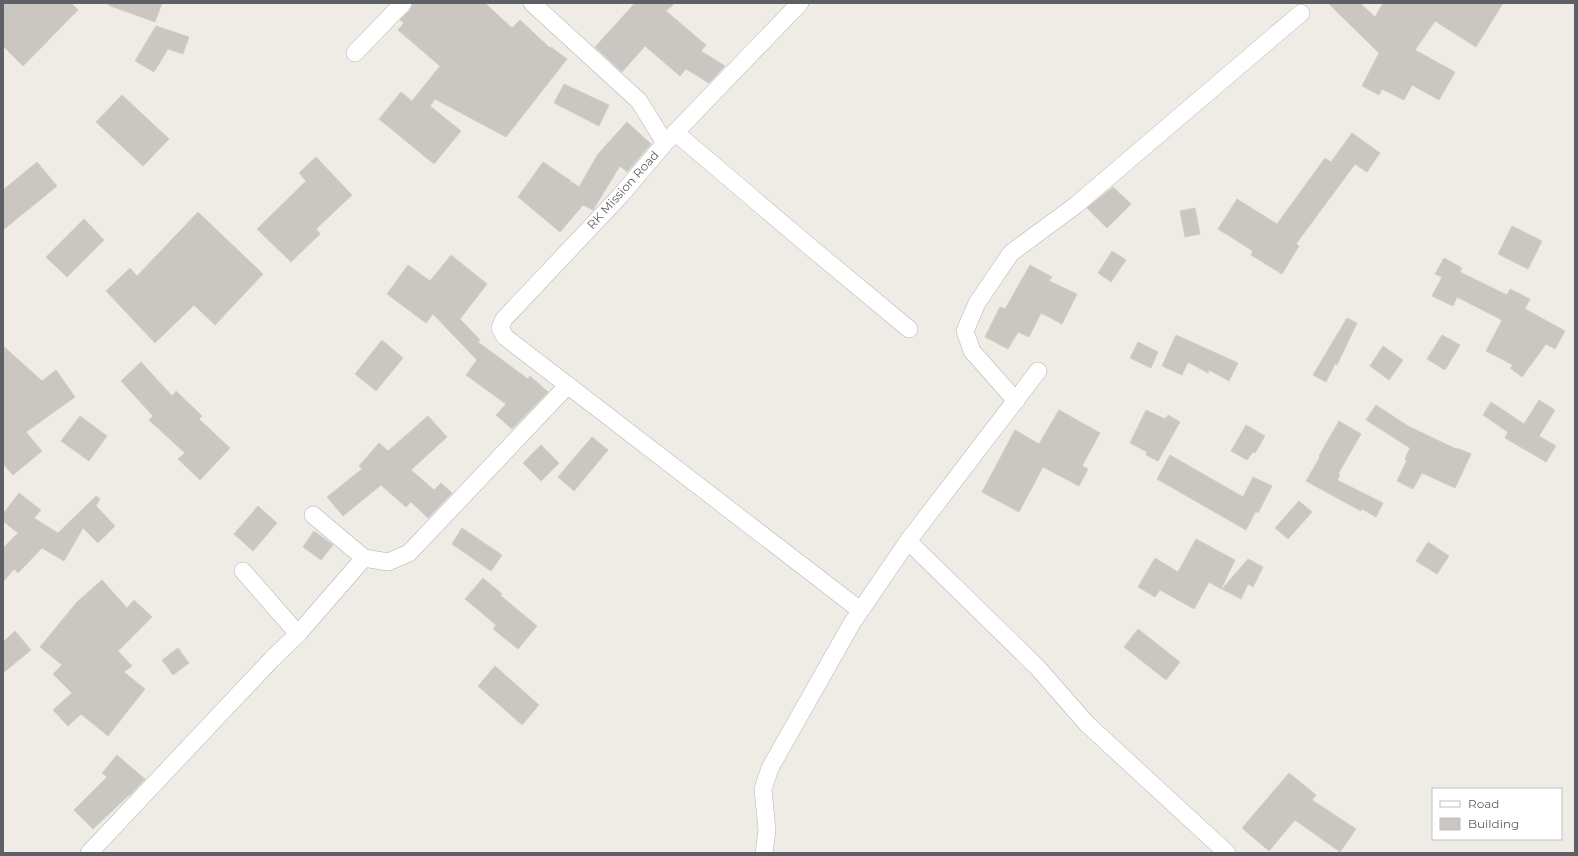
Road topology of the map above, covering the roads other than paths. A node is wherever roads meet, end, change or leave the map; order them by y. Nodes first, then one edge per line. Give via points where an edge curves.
1 (403, 3) edge
2 (532, 3) edge
3 (800, 3) edge
4 (1301, 13) dead end
5 (355, 53) dead end
6 (671, 138) junction
7 (909, 329) dead end
8 (1038, 372) dead end
9 (568, 385) junction
10 (1016, 401) junction
11 (314, 515) dead end
12 (908, 541) junction
13 (364, 558) junction
14 (243, 571) dead end
15 (860, 610) junction
16 (298, 634) junction
17 (89, 853) edge
18 (764, 853) edge
19 (1227, 853) edge

1 - 5 street
2 - 6 street, RK Mission Road via 639,100
3 - 6 street
4 - 10 street via 1076,205 1011,253 977,302 965,331 972,351
6 - 7 street via 809,246
6 - 9 street, RK Mission Road via 504,319 500,328 505,337
8 - 10 street
9 - 13 street via 409,553 388,562
9 - 15 street
10 - 12 street
11 - 13 street
12 - 15 street
12 - 19 street via 1038,668 1087,724
13 - 16 street
14 - 16 street
15 - 18 street via 770,768 763,789 767,830
16 - 17 street

